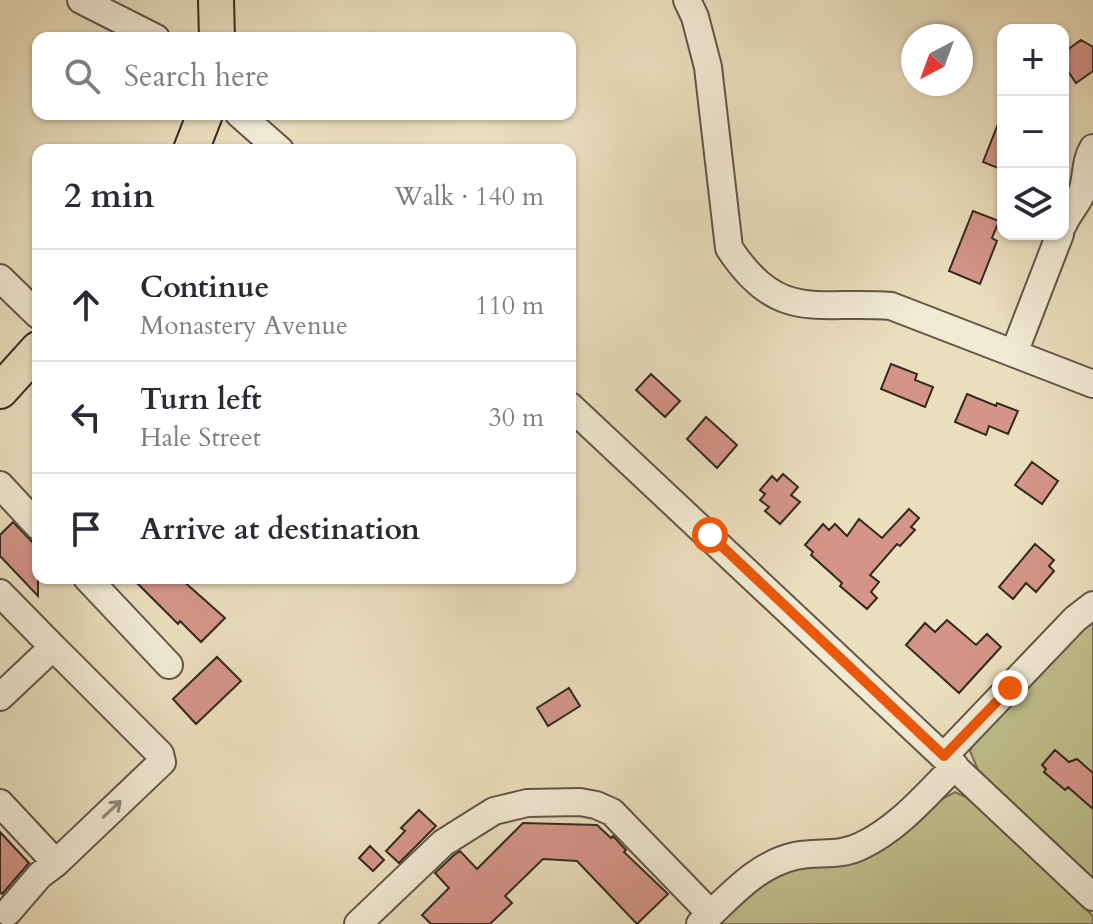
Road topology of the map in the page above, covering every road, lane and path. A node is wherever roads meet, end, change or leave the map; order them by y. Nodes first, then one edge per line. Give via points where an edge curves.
1 (81, 0) edge
2 (216, 0) edge
3 (687, 0) edge
4 (144, 32) edge
5 (217, 32) edge
6 (203, 120) edge
7 (246, 120) edge
8 (193, 144) edge
9 (273, 144) edge
10 (1093, 148) edge
11 (1087, 195) edge
12 (1069, 214) edge
13 (1058, 240) edge
14 (0, 278) edge
15 (32, 309) edge
16 (1014, 353) junction
17 (1093, 384) edge
18 (576, 412) edge
19 (0, 485) edge
20 (32, 520) edge
21 (93, 584) edge
22 (0, 593) edge
23 (1093, 605) edge
24 (53, 647) junction
25 (169, 665) dead end
26 (0, 697) edge
27 (949, 761) junction
28 (0, 803) edge
29 (56, 863) junction
30 (1093, 897) edge
31 (8, 912) dead end
32 (706, 919) edge
33 (358, 924) edge

1 - 4 street
2 - 5 main road
3 - 16 street via 708,67 729,248 742,269 783,299 823,307 891,306
6 - 8 main road
7 - 9 street
10 - 11 street
11 - 12 street
13 - 16 street
14 - 15 street
16 - 17 street
18 - 27 street
19 - 20 street
21 - 25 street
22 - 24 street
23 - 27 street
24 - 26 street
29 -> 24 street via 162,762 160,754
27 - 30 street
27 - 32 street via 880,836 845,852 801,855 772,864
28 - 29 street
29 - 31 street
32 - 33 street via 612,812 580,802 503,807 449,839

